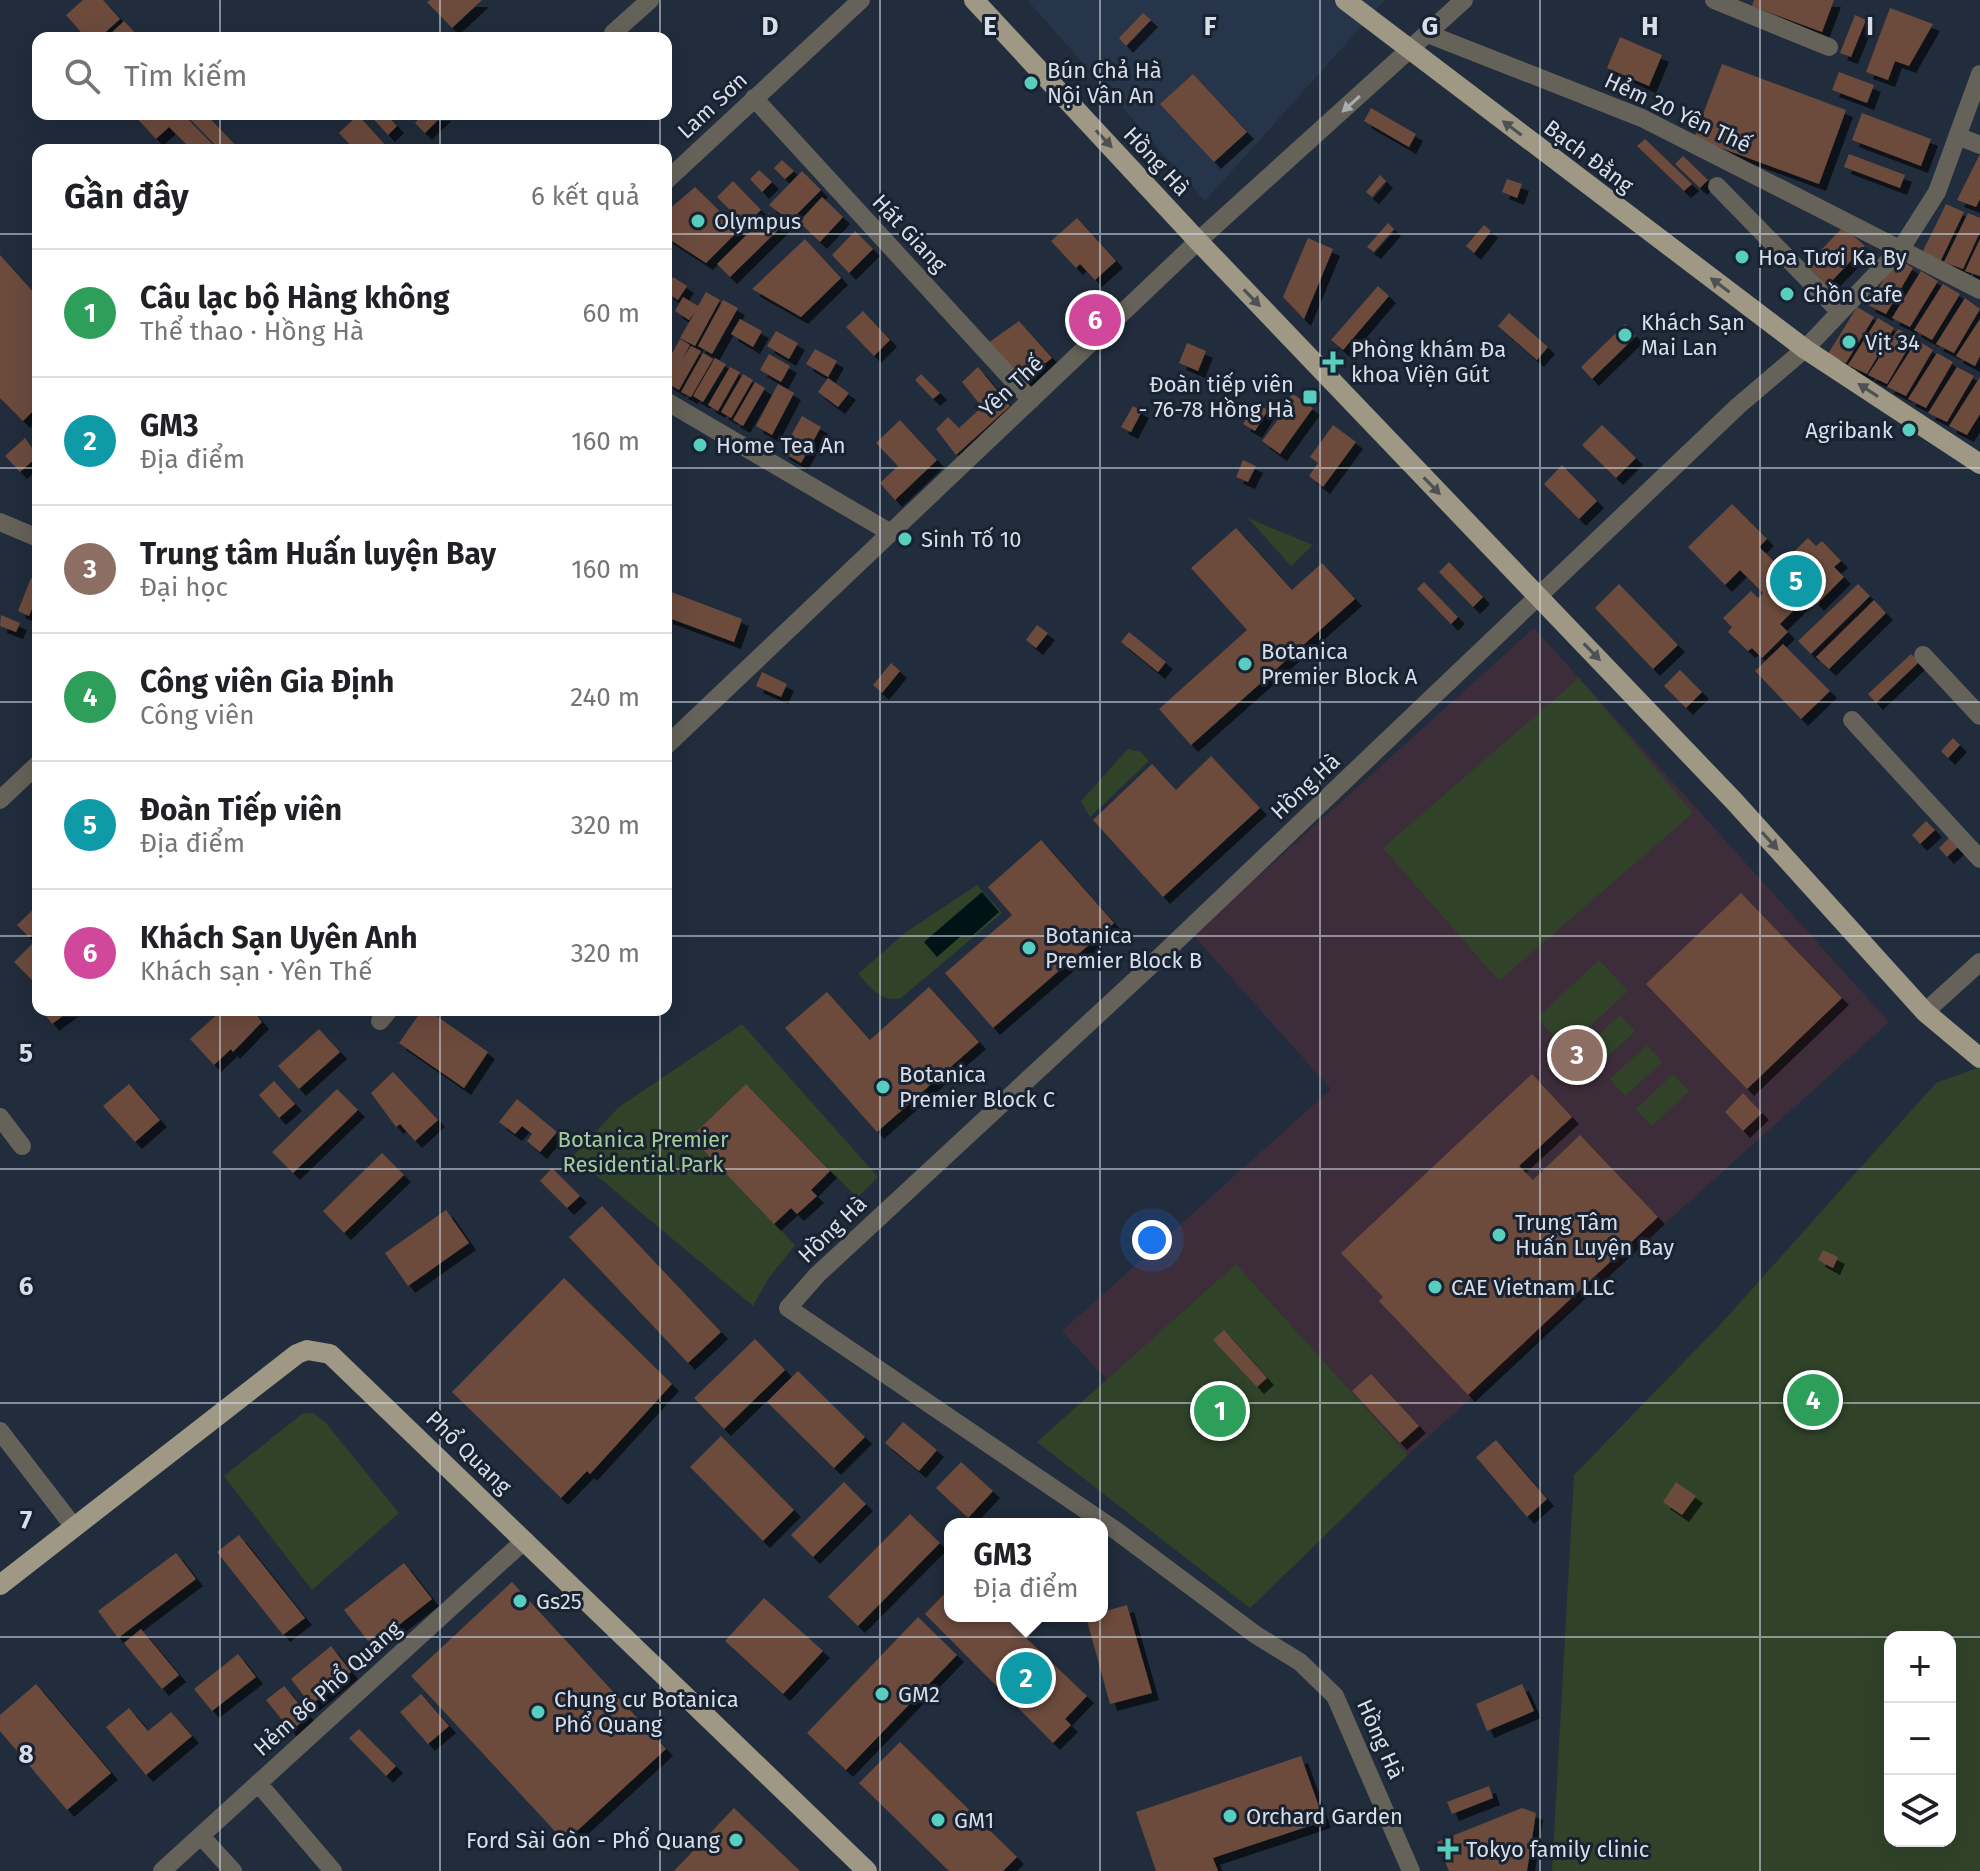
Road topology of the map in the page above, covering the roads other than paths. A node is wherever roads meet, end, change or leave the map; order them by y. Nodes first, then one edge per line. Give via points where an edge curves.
1 (650, 0) edge
2 (861, 0) edge
3 (974, 0) edge
4 (1345, 0) edge
5 (1464, 0) edge
6 (1714, 0) edge
7 (614, 32) edge
8 (1428, 34) junction
9 (1829, 47) dead end
10 (1409, 51) junction
11 (1980, 74) edge
12 (754, 98) junction
13 (1960, 137) junction
14 (1980, 145) edge
15 (672, 175) edge
16 (1717, 186) dead end
17 (1198, 241) junction
18 (1902, 247) junction
19 (1980, 290) edge
20 (1839, 311) junction
21 (1805, 349) junction
22 (1031, 400) junction
23 (672, 405) edge
24 (1980, 464) edge
25 (0, 522) edge
26 (891, 533) junction
27 (32, 535) edge
28 (1538, 595) junction
29 (1923, 655) dead end
30 (1980, 716) edge
31 (1852, 720) dead end
32 (672, 740) edge
33 (32, 769) edge
34 (4, 791) edge
35 (1980, 859) edge
36 (1980, 962) edge
37 (1925, 1012) junction
38 (1980, 1058) edge
39 (0, 1117) edge
40 (22, 1146) dead end
41 (0, 1431) edge
42 (1097, 1518) edge
43 (1108, 1525) edge
44 (74, 1527) junction
45 (525, 1540) junction
46 (0, 1585) edge
47 (258, 1783) junction
48 (201, 1836) junction
49 (162, 1871) edge
50 (233, 1871) edge
51 (333, 1871) edge
52 (867, 1871) edge
53 (1411, 1871) edge

1 - 7 street
2 - 12 street, Lam Sơn
3 -> 17 main road, Hồng Hà
4 - 10 main road, Bạch Đằng
5 - 8 street, Yên Thế
6 - 9 street
8 - 10 street, Yên Thế
8 - 18 street, Hẻm 20 Yên Thế via 1642,118
10 -> 17 street, Yên Thế
21 -> 10 main road, Bạch Đằng
11 - 13 street
12 - 15 street, Lam Sơn
12 - 22 street, Hát Giang
13 - 14 street
13 - 18 street via 1937,192
16 - 20 street
17 - 22 street, Yên Thế
17 -> 28 main road, Hồng Hà
18 - 19 street, Hẻm 20 Yên Thế
18 - 20 street
20 - 21 street
24 -> 21 main road, Bạch Đằng
21 - 28 street, Hồng Hà
22 - 26 street, Yên Thế
23 - 26 street
25 - 27 street
26 - 32 street, Yên Thế
28 -> 37 main road, Hồng Hà
28 - 42 street, Hồng Hà via 788,1308
29 - 30 street
31 - 35 street
33 - 34 street
36 - 37 street
37 - 38 main road, Hồng Hà
39 - 40 street
41 - 44 street
43 - 53 street, Hồng Hà via 1300,1662 1335,1696
44 - 45 main road, Phổ Quang via 297,1354 319,1351 339,1360
44 - 46 main road, Phổ Quang
45 - 47 street, Hẻm 86 Phổ Quang
45 - 52 main road, Phổ Quang
47 - 48 street, Hẻm 86 Phổ Quang
47 - 51 street
48 - 49 street, Hẻm 86 Phổ Quang
48 - 50 street

